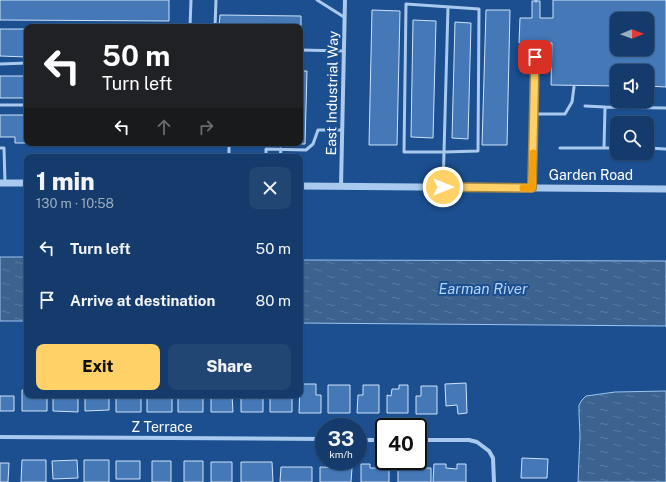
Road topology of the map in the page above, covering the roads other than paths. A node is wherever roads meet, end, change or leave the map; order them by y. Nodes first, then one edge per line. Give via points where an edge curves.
1 (190, 0) edge
2 (216, 0) edge
3 (318, 0) edge
4 (345, 0) edge
5 (448, 7) junction
6 (344, 17) junction
7 (190, 24) edge
8 (215, 24) edge
9 (535, 43) dead end
10 (303, 50) edge
11 (344, 51) junction
12 (24, 63) edge
13 (0, 64) edge
14 (574, 86) dead end
15 (0, 105) edge
16 (24, 105) edge
17 (585, 106) dead end
18 (605, 107) junction
19 (666, 108) edge
20 (534, 114) junction
21 (342, 130) junction
22 (229, 147) dead end
23 (0, 148) edge
24 (560, 148) dead end
25 (604, 148) junction
26 (610, 148) edge
27 (654, 148) edge
28 (281, 149) junction
29 (666, 149) edge
30 (444, 152) junction
31 (229, 154) edge
32 (266, 154) edge
33 (280, 154) edge
34 (2, 183) edge
35 (24, 183) edge
36 (303, 186) edge
37 (341, 186) junction
38 (443, 187) junction
39 (532, 188) junction
40 (666, 189) edge
41 (0, 437) edge
42 (315, 439) edge
43 (427, 440) edge
44 (494, 482) edge

1 - 7 lane
2 - 8 lane
3 - 6 lane
4 - 6 street, East Industrial Way
5 - 30 lane
5 - 30 lane via 480,9 478,152
5 - 30 lane via 406,4 404,152
6 - 11 street, East Industrial Way
9 - 20 lane
10 - 11 lane
11 - 21 street, East Industrial Way
12 - 13 lane
14 - 20 lane via 572,102 565,114
15 - 16 lane
17 - 18 lane
18 - 19 lane
18 - 25 lane
20 - 39 lane
21 - 28 lane via 318,130 313,144 306,150
21 - 37 street, East Industrial Way
22 - 31 lane
23 - 34 lane via 4,148
24 - 25 lane
25 - 26 lane
27 - 29 lane
28 - 32 lane via 266,149
28 - 33 lane
30 - 38 lane
34 - 35 street
36 - 37 street, Garden Road
37 - 38 street, Garden Road
38 - 39 street, Garden Road
39 - 40 street, Garden Road
41 - 42 street, Z Terrace
43 - 44 street via 477,442 490,451 493,458

